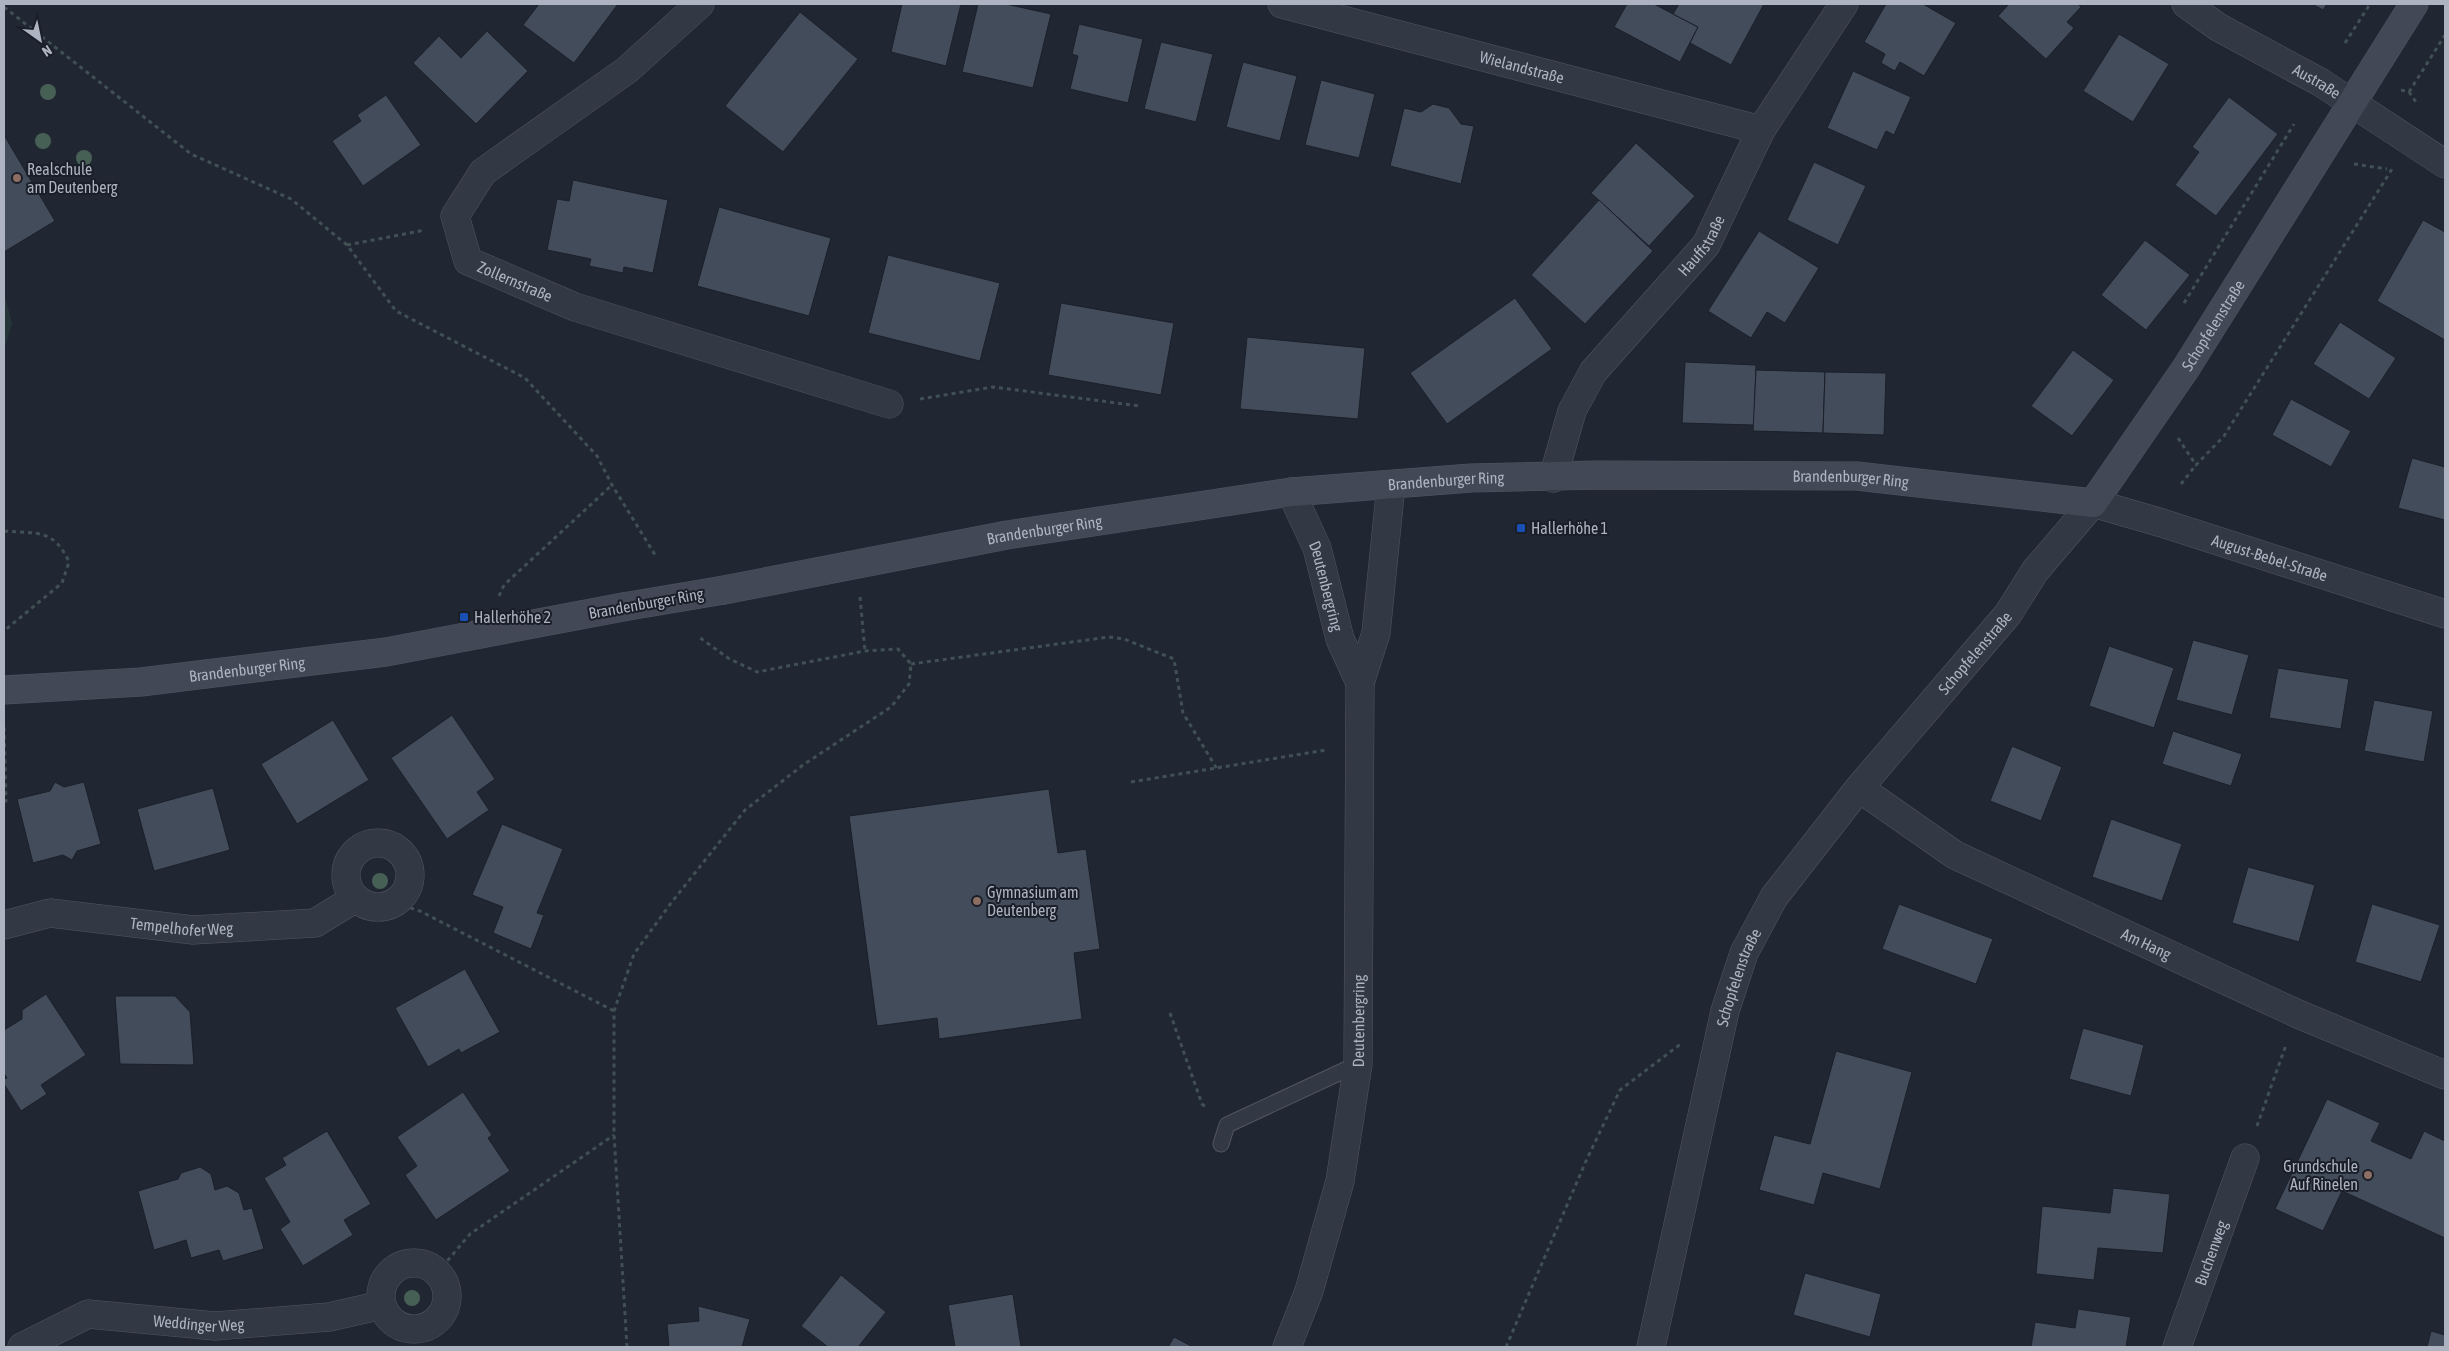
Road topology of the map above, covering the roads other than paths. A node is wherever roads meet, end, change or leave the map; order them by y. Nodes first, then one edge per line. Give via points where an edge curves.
1 (700, 4) edge
2 (1282, 4) edge
3 (1844, 4) edge
4 (2186, 4) edge
5 (2414, 4) edge
6 (2352, 104) junction
7 (1761, 130) junction
8 (2445, 164) edge
9 (889, 404) road end
10 (1553, 478) junction
11 (1391, 485) junction
12 (1291, 492) junction
13 (2093, 504) junction
14 (2445, 614) edge
15 (1360, 683) junction
16 (4, 690) edge
17 (1859, 788) junction
18 (356, 898) junction
19 (4, 925) edge
20 (1358, 1064) junction
21 (2445, 1075) edge
22 (1221, 1144) dead end
23 (2245, 1158) road end
24 (382, 1305) junction
25 (22, 1347) edge
26 (1287, 1347) edge
27 (1651, 1347) edge
28 (2177, 1347) edge

1 - 9 street, Zollernstraße via 627,70 484,172 455,216 468,261 575,306
2 - 7 street, Wielandstraße
3 - 7 street, Hauffstraße
4 - 6 street, Austraße
5 - 6 street, Schopfelenstraße
6 - 8 street, Austraße
6 - 13 street, Schopfelenstraße via 2186,368
7 - 10 street, Hauffstraße via 1706,245 1593,372 1572,411
10 - 11 street, Brandenburger Ring via 1471,478
10 - 13 street, Brandenburger Ring via 1597,475 1857,476
11 - 12 street, Brandenburger Ring
11 - 15 street, Deutenbergring via 1376,633
12 - 15 street, Deutenbergring via 1317,548 1340,638
12 - 16 street, Brandenburger Ring, bridge via 1007,535 386,652 141,682
13 - 14 street, August-Bebel-Straße
13 - 17 street, Schopfelenstraße via 2035,571 2008,614
15 - 20 street, Deutenbergring
17 - 21 street, Am Hang via 1955,855 2298,1014
17 - 27 street, Schopfelenstraße via 1774,897 1744,953 1725,1012
18 - 18 street via 347,879 351,859 366,846 387,844 404,856 409,866 408,886 403,896 395,903 374,907
18 - 19 street, Tempelhofer Weg via 315,923 193,930 50,913
20 - 22 lane via 1227,1125
20 - 26 street, Deutenbergring via 1340,1181 1309,1291
23 - 28 street, Buchenweg
24 - 24 street via 383,1284 396,1268 417,1263 428,1266 444,1282 446,1304 434,1322 424,1328 402,1327 389,1318
24 - 25 street, Weddinger Weg via 329,1317 215,1326 88,1314

